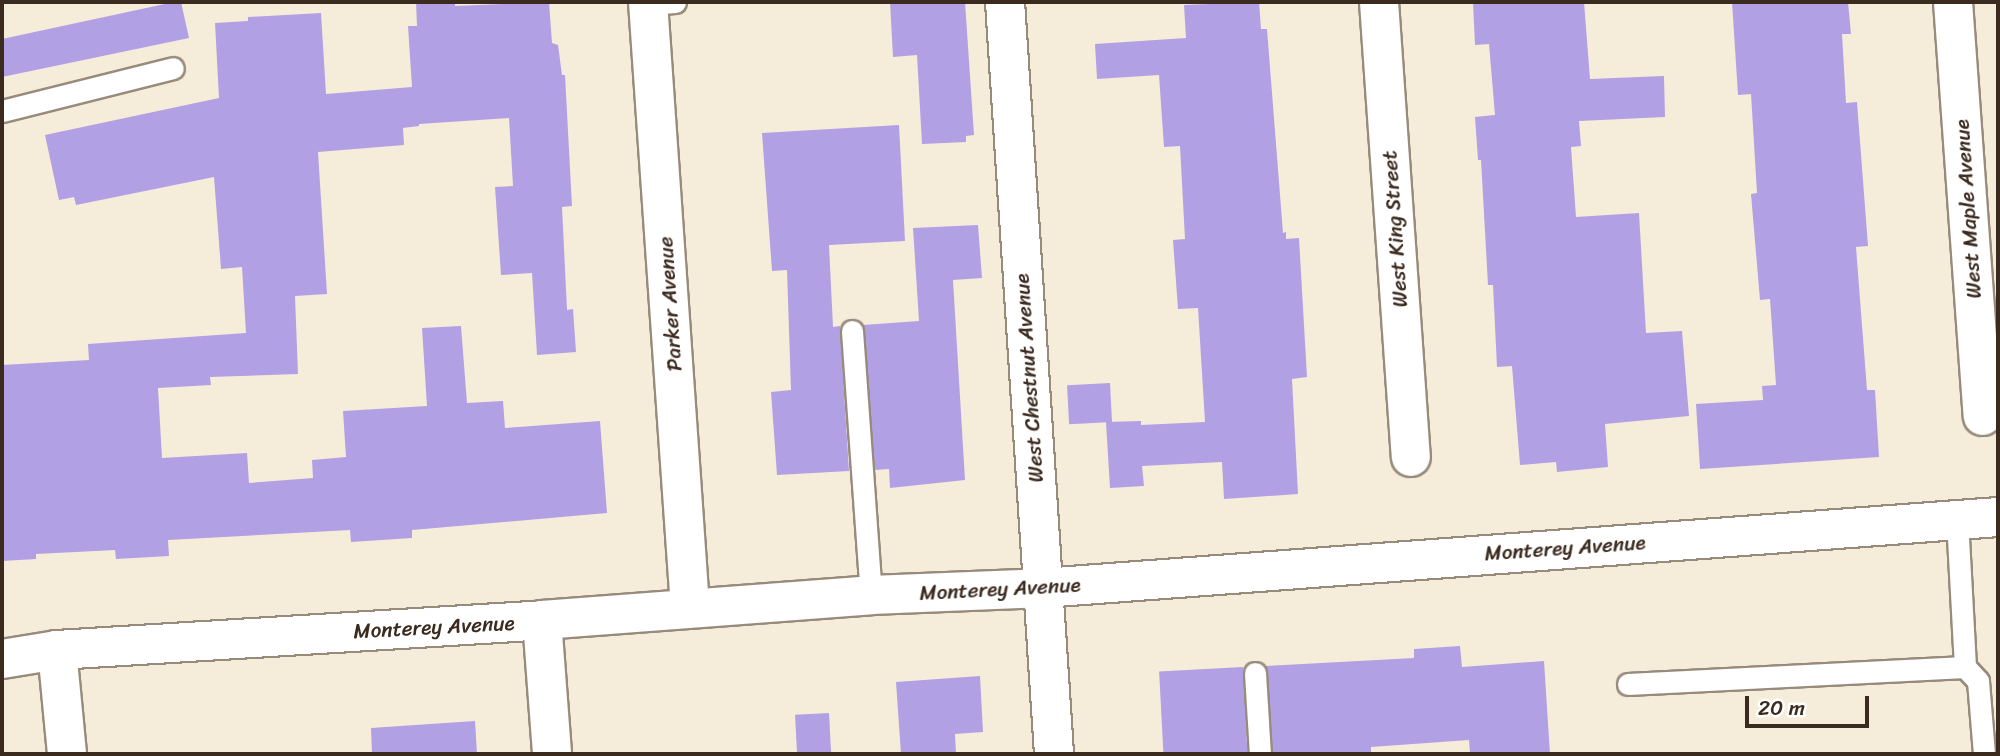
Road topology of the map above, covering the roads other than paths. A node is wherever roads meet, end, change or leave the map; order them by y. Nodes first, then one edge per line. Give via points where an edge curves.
1 (1005, 2) edge
2 (1379, 2) edge
3 (1953, 2) edge
4 (657, 3) edge
5 (173, 68) dead end
6 (2, 111) edge
7 (852, 331) dead end
8 (1983, 416) dead end
9 (1411, 457) dead end
10 (1998, 517) edge
11 (1957, 519) junction
12 (1043, 588) junction
13 (871, 595) junction
14 (690, 607) junction
15 (541, 620) junction
16 (57, 649) junction
17 (2, 659) edge
18 (1965, 667) junction
19 (1255, 673) dead end
20 (1628, 684) dead end
21 (67, 754) edge
22 (552, 754) edge
23 (1054, 754) edge
24 (1259, 754) edge
25 (1984, 754) edge

1 - 12 street, West Chestnut Avenue
2 - 9 street, West King Street
3 - 8 street, West Maple Avenue
4 - 14 street, Parker Avenue
5 - 6 lane
7 - 13 lane
10 - 11 street, Monterey Avenue
11 - 12 street, Monterey Avenue
11 - 18 lane
12 - 13 street, Monterey Avenue
12 - 23 street, West Chestnut Avenue
13 - 14 street, Monterey Avenue
14 - 15 street, Monterey Avenue
15 - 16 street, Monterey Avenue
15 - 22 street
16 - 17 street, Monterey Avenue
16 - 21 street
18 - 20 lane
18 - 25 lane via 1978,681
19 - 24 lane

